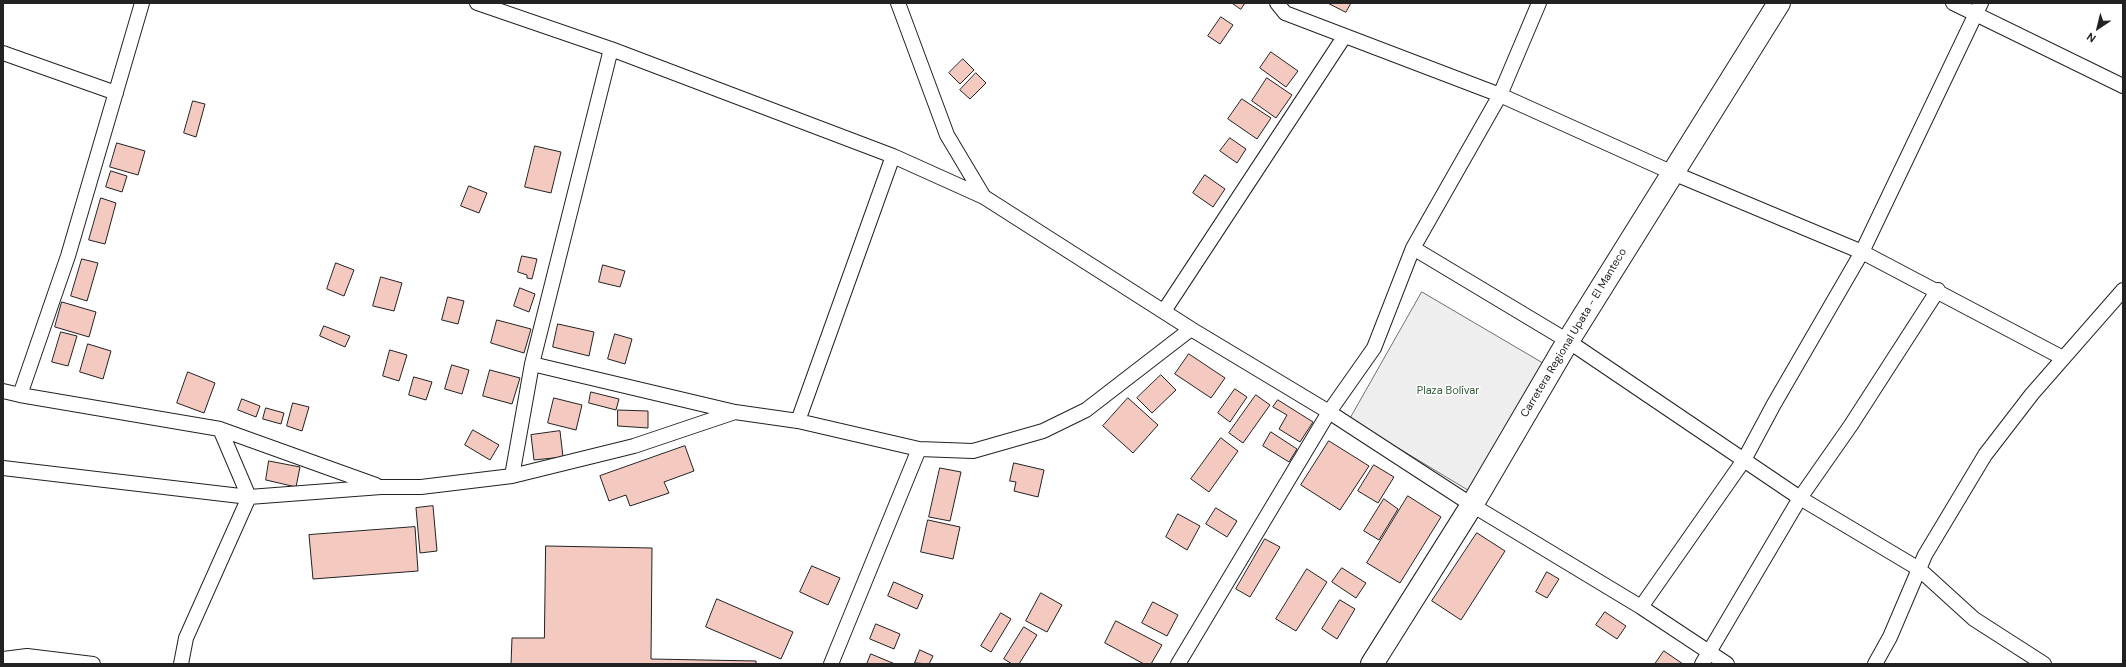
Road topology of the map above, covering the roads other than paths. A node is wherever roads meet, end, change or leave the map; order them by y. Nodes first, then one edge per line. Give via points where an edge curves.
1 (142, 3) edge
2 (477, 3) edge
3 (898, 3) edge
4 (1277, 3) edge
5 (1539, 3) edge
6 (1779, 3) edge
7 (1953, 3) edge
8 (1978, 8) edge
9 (1344, 37) junction
10 (611, 49) junction
11 (3, 53) edge
12 (2123, 86) edge
13 (116, 92) junction
14 (1500, 95) junction
15 (893, 156) junction
16 (1673, 173) junction
17 (984, 196) junction
18 (1413, 248) junction
19 (1862, 252) junction
20 (1938, 290) junction
21 (2123, 290) edge
22 (1164, 311) junction
23 (1191, 329) junction
24 (1568, 341) junction
25 (2063, 358) junction
26 (532, 364) junction
27 (3, 391) edge
28 (20, 395) junction
29 (735, 412) junction
30 (1329, 412) junction
31 (798, 421) junction
32 (220, 429) junction
33 (919, 449) junction
34 (1744, 460) junction
35 (3, 468) edge
36 (512, 476) junction
37 (381, 487) junction
38 (249, 497) junction
39 (1800, 498) junction
40 (1472, 505) junction
41 (1919, 569) junction
42 (1641, 607) junction
43 (3, 659) edge
44 (1705, 659) edge
45 (93, 664) edge
46 (181, 664) edge
47 (831, 664) edge
48 (1178, 664) edge
49 (1372, 664) edge
50 (1727, 664) edge
51 (1875, 664) edge
52 (2044, 664) edge

1 - 13 street
2 - 10 street
3 - 17 street via 947,135
4 - 9 street via 1285,13
5 - 14 street
6 - 16 main road, Carretera Regional Upata - El Manteco
7 - 8 street
8 - 12 street
8 - 19 street
9 - 14 street
9 - 22 street
10 - 15 street
10 - 26 street
11 - 13 street
13 - 28 street via 68,256
14 - 16 street
14 - 18 street
15 - 17 street
15 - 31 street
16 - 19 street
16 - 24 main road, Carretera Regional Upata - El Manteco
17 - 22 street
18 - 24 street
18 - 30 street via 1374,348
19 - 20 street
19 - 34 street
20 - 25 street
20 - 39 street via 1851,425
21 - 25 street
22 - 23 street
23 - 30 street
23 - 33 street via 1086,410 1043,431 973,451
24 - 34 street
24 - 40 main road, Carretera Regional Upata - El Manteco
25 - 41 street via 1985,455 1934,538
26 - 29 street
26 - 36 street
27 - 28 street
28 - 32 street
29 - 31 street
29 - 36 street via 634,446
30 - 40 street
30 - 48 street
31 - 33 street
32 - 37 street
32 - 38 street
33 - 47 street
34 - 39 street
34 - 42 street
35 - 38 street
36 - 37 street via 421,487
37 - 38 street
38 - 46 street via 186,638
39 - 41 street
39 - 44 street
40 - 42 street
40 - 49 main road, Carretera Regional Upata - El Manteco
41 - 51 street
41 - 52 street via 1974,619
42 - 44 street
43 - 45 street via 27,656
44 - 50 street

